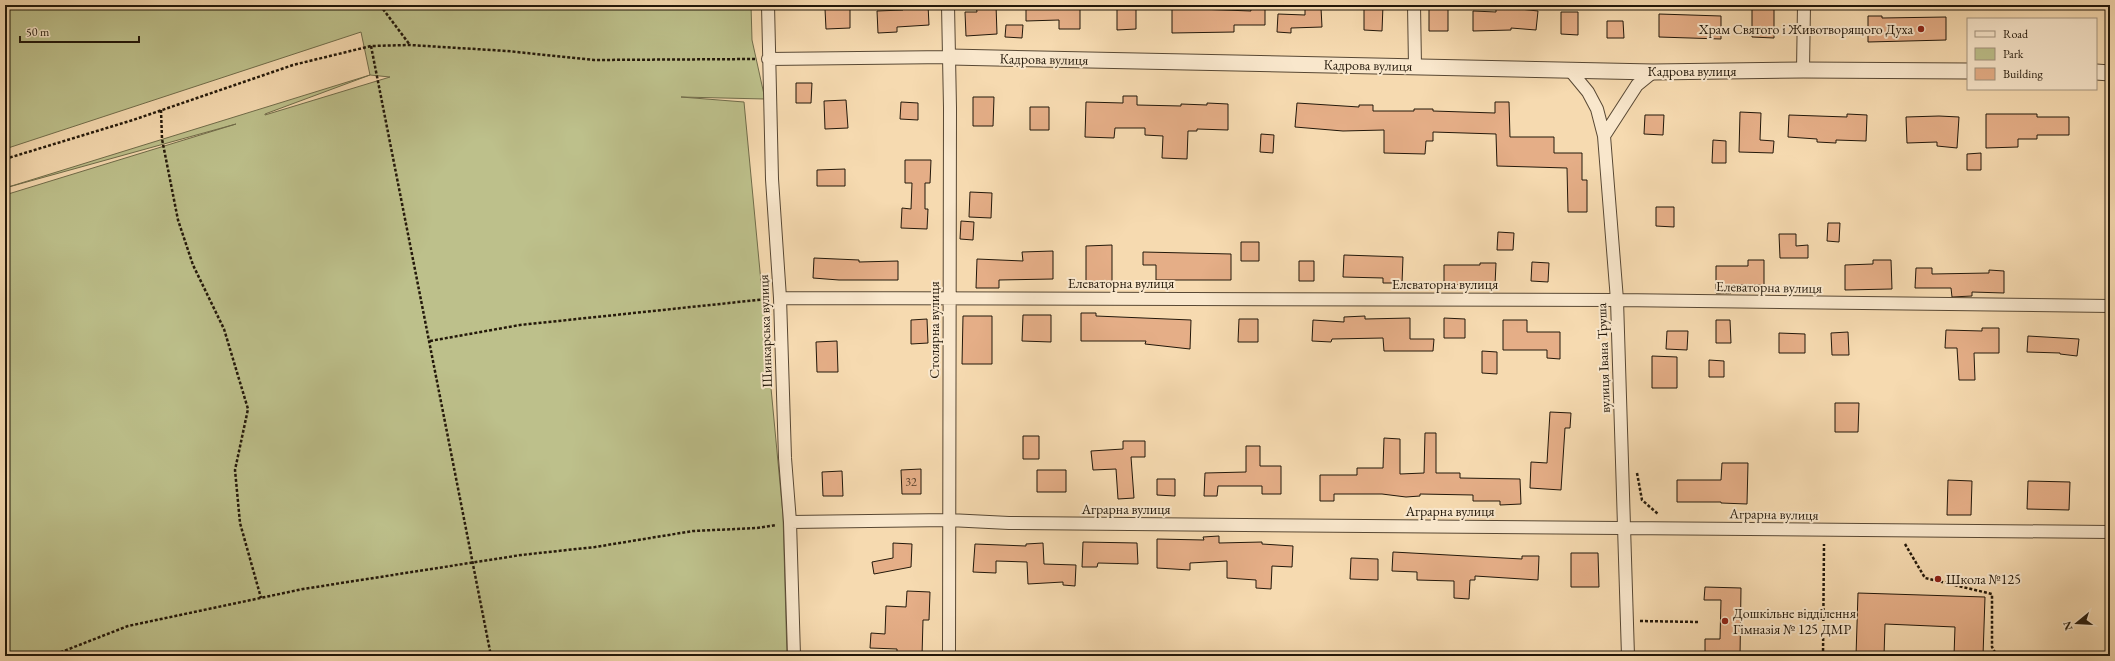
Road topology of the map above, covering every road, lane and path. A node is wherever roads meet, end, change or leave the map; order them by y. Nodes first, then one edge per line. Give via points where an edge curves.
1 (380, 5) edge
2 (768, 5) edge
3 (948, 5) edge
4 (1414, 5) edge
5 (1804, 5) edge
6 (410, 45) junction
7 (371, 46) junction
8 (950, 57) junction
9 (768, 59) junction
10 (1415, 66) junction
11 (1570, 69) junction
12 (1802, 70) junction
13 (1967, 71) edge
14 (1652, 72) junction
15 (2097, 72) edge
16 (2110, 72) edge
17 (161, 110) junction
18 (1604, 136) junction
19 (5, 160) edge
20 (949, 297) junction
21 (780, 298) junction
22 (1617, 300) junction
23 (2110, 306) edge
24 (430, 341) junction
25 (1621, 452) junction
26 (949, 520) junction
27 (790, 522) junction
28 (1624, 527) junction
29 (1674, 527) junction
30 (1824, 529) junction
31 (1897, 530) junction
32 (2110, 532) edge
33 (473, 563) junction
34 (261, 598) junction
35 (1627, 621) junction
36 (1700, 622) dead end
37 (51, 656) edge
38 (491, 656) edge
39 (794, 656) edge
40 (949, 656) edge
41 (1628, 656) edge
42 (1824, 656) edge
43 (1997, 656) edge

1 - 6 path
2 - 9 street, Шинкарська вулиця
3 - 8 street, Столярна вулиця
4 - 10 street
5 - 12 street
6 - 7 path
6 - 9 path via 594,60
7 - 17 path via 293,65
7 - 24 path
8 - 9 street, Кадрова вулиця
8 - 10 street, Кадрова вулиця
8 - 20 street, Столярна вулиця
9 - 21 street, Шинкарська вулиця via 772,179
10 - 11 street, Кадрова вулиця
11 - 14 street, Кадрова вулиця
11 - 18 street, вулиця Івана Труша via 1588,92 1597,110
12 - 13 street, Кадрова вулиця
12 - 14 street, Кадрова вулиця
14 - 18 street via 1637,85
15 - 16 street
17 - 19 path
17 - 34 path via 162,139 178,220 193,265 224,329 248,409 235,470 240,523
18 - 22 street, вулиця Івана Труша
20 - 21 street, Елеваторна вулиця
20 - 22 street, Елеваторна вулиця
20 - 26 street, Столярна вулиця
21 - 24 path via 520,325
21 - 27 street, Шинкарська вулиця via 785,458
22 - 23 street, Елеваторна вулиця
22 - 25 street, вулиця Івана Труша
24 - 33 path
25 - 28 street, вулиця Івана Труша
25 - 29 path via 1638,473 1642,500
26 - 27 street, Аграрна вулиця
26 - 28 street, Аграрна вулиця via 1009,524
26 - 40 street, Столярна вулиця
27 - 33 path via 757,528 693,531
27 - 39 street, Шинкарська вулиця
28 - 29 street, Аграрна вулиця
28 - 35 street, вулиця Івана Труша
29 - 30 street, Аграрна вулиця
30 - 31 street, Аграрна вулиця
30 - 42 path
31 - 32 street, Аграрна вулиця
31 - 43 path via 1924,578 1992,594 1992,646
33 - 34 path via 303,589
33 - 38 path
34 - 37 path via 128,626
35 - 36 path
35 - 41 street, вулиця Івана Труша

